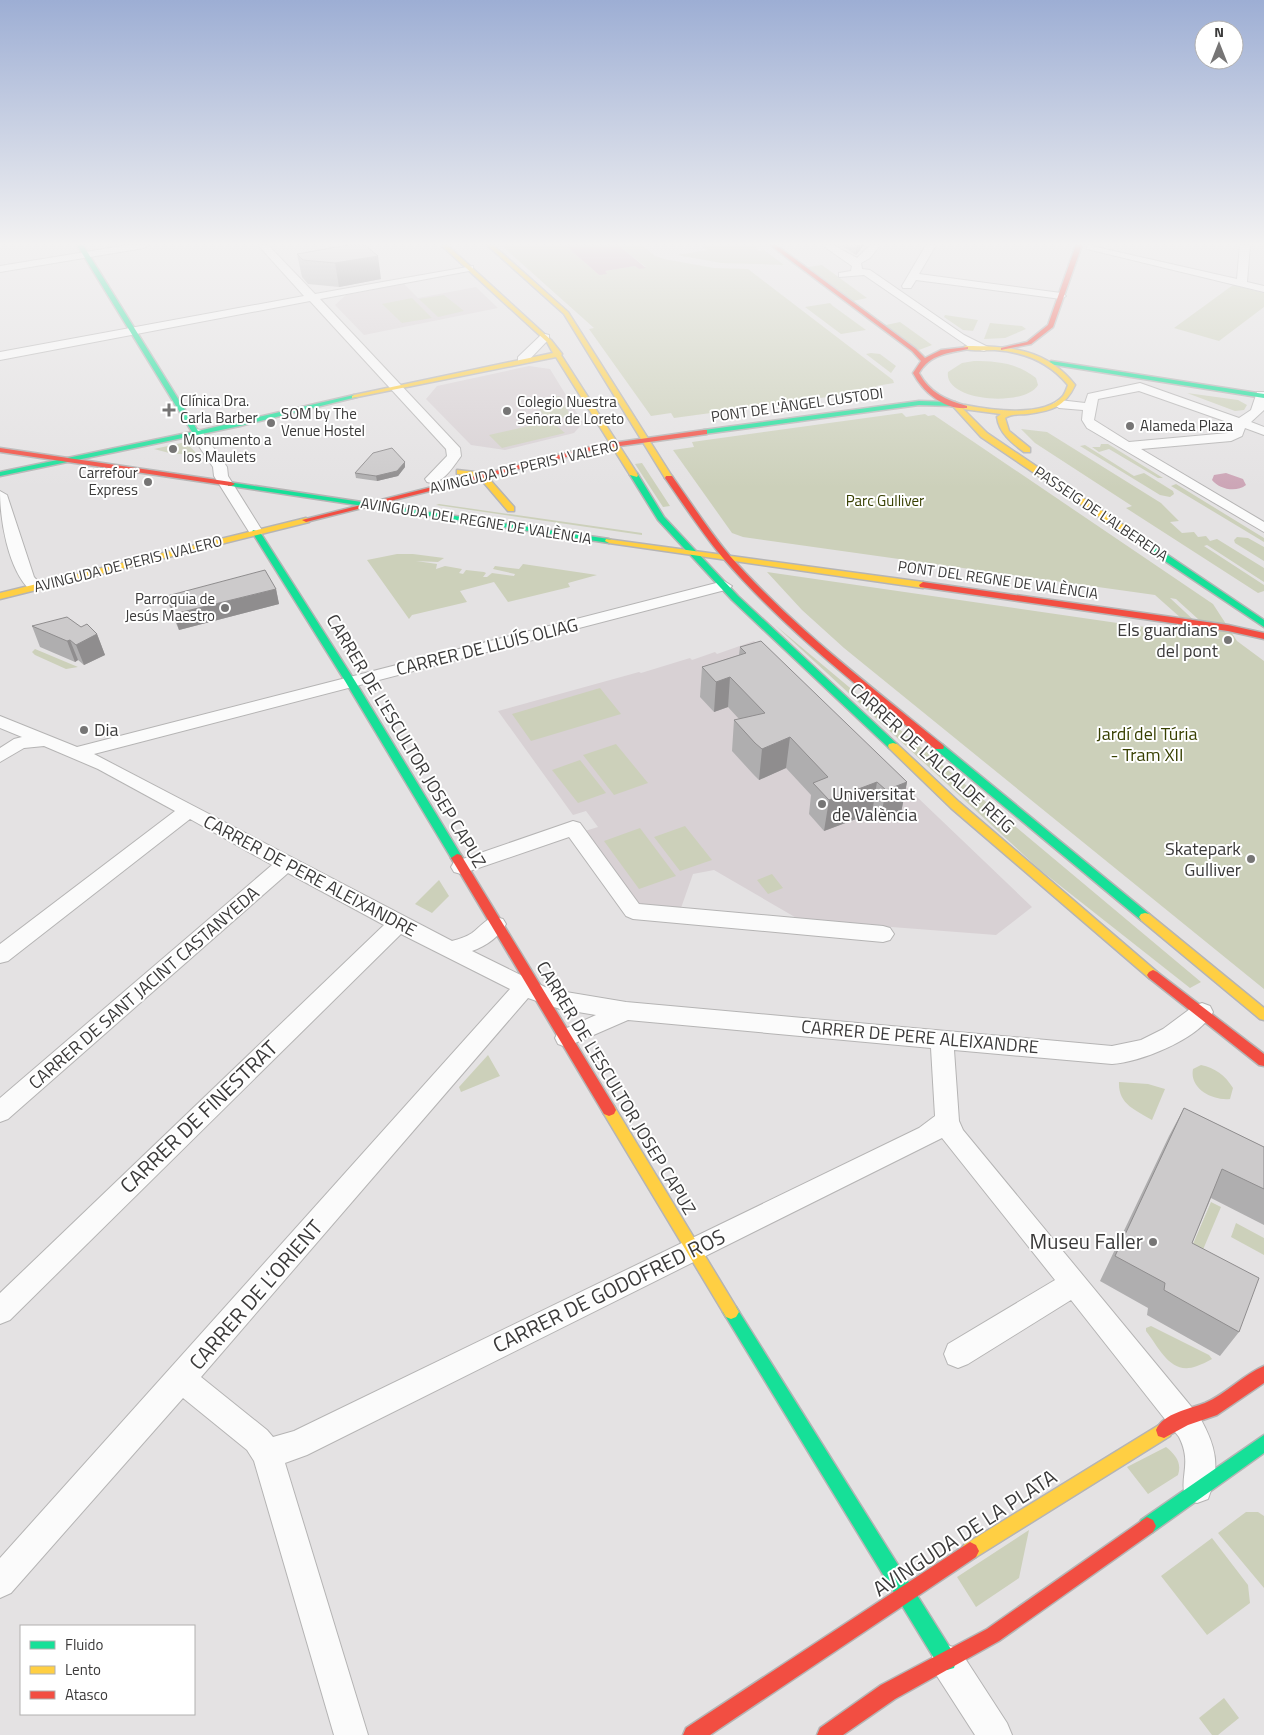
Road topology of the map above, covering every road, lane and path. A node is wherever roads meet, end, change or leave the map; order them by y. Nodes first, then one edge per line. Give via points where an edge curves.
1 (130, 326) edge
2 (159, 326) edge
3 (339, 326) edge
4 (533, 326) edge
5 (574, 326) edge
6 (888, 326) edge
7 (944, 326) edge
8 (1051, 326) edge
9 (133, 331) junction
10 (545, 337) junction
11 (934, 340) dead end
12 (984, 348) junction
13 (956, 349) junction
14 (1002, 349) junction
15 (589, 350) junction
16 (559, 354) junction
17 (0, 356) edge
18 (522, 360) junction
19 (924, 360) junction
20 (1052, 360) junction
21 (1143, 382) junction
22 (921, 386) junction
23 (396, 387) junction
24 (1263, 395) edge
25 (954, 404) junction
26 (1059, 404) junction
27 (1090, 407) junction
28 (1008, 413) junction
29 (1240, 422) junction
30 (640, 430) junction
31 (1264, 431) edge
32 (196, 433) junction
33 (610, 440) junction
34 (646, 442) junction
35 (1128, 446) junction
36 (80, 447) dead end
37 (0, 450) edge
38 (109, 451) junction
39 (141, 456) dead end
40 (65, 460) junction
41 (1048, 464) dead end
42 (460, 472) junction
43 (0, 474) edge
44 (481, 475) junction
45 (432, 479) junction
46 (226, 483) junction
47 (324, 486) dead end
48 (380, 490) junction
49 (408, 494) junction
50 (0, 495) edge
51 (302, 496) junction
52 (441, 498) dead end
53 (342, 501) junction
54 (367, 504) junction
55 (494, 506) dead end
56 (251, 525) junction
57 (654, 528) dead end
58 (1264, 528) edge
59 (672, 531) junction
60 (723, 543) junction
61 (692, 552) junction
62 (727, 557) junction
63 (704, 559) junction
64 (31, 583) junction
65 (0, 586) edge
66 (724, 586) junction
67 (0, 596) edge
68 (1229, 616) dead end
69 (1259, 616) edge
70 (1264, 624) edge
71 (1264, 636) edge
72 (350, 681) junction
73 (0, 721) edge
74 (0, 730) edge
75 (47, 741) junction
76 (5, 752) edge
77 (75, 752) junction
78 (0, 767) edge
79 (188, 811) junction
80 (287, 864) junction
81 (461, 866) junction
82 (398, 924) junction
83 (496, 924) junction
84 (883, 934) dead end
85 (451, 950) junction
86 (0, 955) edge
87 (537, 996) junction
88 (626, 1011) junction
89 (1202, 1012) junction
90 (1264, 1015) edge
91 (566, 1038) junction
92 (942, 1039) junction
93 (1264, 1061) edge
94 (0, 1112) edge
95 (947, 1121) junction
96 (694, 1250) junction
97 (1074, 1283) junction
98 (0, 1311) edge
99 (958, 1354) dead end
100 (1264, 1374) edge
101 (181, 1379) junction
102 (1184, 1418) junction
103 (1264, 1443) edge
104 (267, 1453) junction
105 (1196, 1491) junction
106 (0, 1582) edge
107 (904, 1594) junction
108 (947, 1661) junction
109 (351, 1735) edge
110 (693, 1735) edge
111 (827, 1735) edge
112 (995, 1735) edge

1 - 9 main road
2 - 9 street
3 - 23 street
4 - 10 main road, CARRER DE L'ALCALDE REIG
5 - 15 main road, CARRER DE L'ALCALDE REIG
6 - 19 main road
7 - 12 street
8 - 14 main road via 1041,336 1022,346
9 - 17 street
9 - 32 main road
10 - 16 main road, CARRER DE L'ALCALDE REIG
10 - 18 street
11 - 13 main road
12 - 13 main road
12 - 14 main road
13 - 19 main road
14 - 20 main road
15 - 16 main road
15 - 30 main road, CARRER DE L'ALCALDE REIG
16 - 18 main road
16 - 33 main road, CARRER DE L'ALCALDE REIG
18 - 23 main road
19 - 22 main road via 916,373
20 - 21 main road
20 - 26 main road via 1072,385 1070,395
21 - 24 main road
21 - 27 street via 1095,396
21 - 29 street
22 - 25 main road
22 - 30 main road, PONT DE L'ÀNGEL CUSTODI via 912,393
23 - 32 main road
23 - 45 street via 455,450 453,458
24 - 29 street via 1255,416
25 - 28 main road
25 - 34 main road, PONT DE L'ÀNGEL CUSTODI via 896,406
25 - 69 main road, PASSEIG DE L'ALBEREDA via 989,438
26 - 27 street
26 - 28 main road via 1041,410
27 - 35 street via 1088,422
28 - 41 main road, PASSEIG DE L'ALBEREDA via 1000,420 1012,439
29 - 31 street
29 - 35 street via 1237,433 1222,439
30 - 33 main road, AVINGUDA DE PERIS I VALERO
30 - 34 main road, CARRER DE L'ALCALDE REIG
32 - 38 main road
32 - 46 street via 220,467
33 - 34 main road, AVINGUDA DE PERIS I VALERO
33 - 42 main road, AVINGUDA DE PERIS I VALERO
33 - 44 main road, AVINGUDA DE PERIS I VALERO via 598,446
33 - 59 main road, CARRER DE L'ALCALDE REIG
34 - 60 main road, CARRER DE L'ALCALDE REIG
35 - 58 street
36 - 38 main road
37 - 40 main road, AVINGUDA DEL REGNE DE VALÈNCIA
38 - 39 main road
38 - 40 main road
40 - 43 main road
40 - 46 main road, AVINGUDA DEL REGNE DE VALÈNCIA
42 - 44 main road
42 - 45 main road, AVINGUDA DE PERIS I VALERO
44 - 49 main road, AVINGUDA DE PERIS I VALERO
44 - 55 main road, AVINGUDA DEL REGNE DE VALÈNCIA via 516,509
45 - 48 main road, AVINGUDA DE PERIS I VALERO
46 - 51 main road, AVINGUDA DEL REGNE DE VALÈNCIA
46 - 56 street
47 - 51 main road via 317,493
48 - 49 main road, AVINGUDA DEL REGNE DE VALÈNCIA
48 - 53 main road, AVINGUDA DE PERIS I VALERO
49 - 52 main road, AVINGUDA DEL REGNE DE VALÈNCIA
49 - 54 main road, AVINGUDA DE PERIS I VALERO
50 - 64 street
51 - 53 main road, AVINGUDA DEL REGNE DE VALÈNCIA
53 - 54 main road, AVINGUDA DEL REGNE DE VALÈNCIA
53 - 56 main road, AVINGUDA DE PERIS I VALERO
54 - 56 main road, AVINGUDA DE PERIS I VALERO
54 - 61 main road, AVINGUDA DEL REGNE DE VALÈNCIA
56 - 64 main road, AVINGUDA DE PERIS I VALERO
56 - 72 main road, CARRER DE L'ESCULTOR JOSEP CAPUZ
57 - 59 main road
59 - 60 main road
59 - 61 main road, CARRER DE L'ALCALDE REIG
60 - 62 main road, CARRER DE L'ALCALDE REIG
60 - 63 main road
61 - 63 main road, CARRER DE L'ALCALDE REIG
62 - 63 main road
62 - 71 main road, PONT DEL REGNE DE VALÈNCIA via 1228,628
62 - 90 main road, CARRER DE L'ALCALDE REIG via 832,659
63 - 66 main road, CARRER DE L'ALCALDE REIG
64 - 65 main road, AVINGUDA DE PERIS I VALERO
64 - 67 main road, AVINGUDA DE PERIS I VALERO
66 - 72 street, CARRER DE LLUÍS OLIAG
66 - 89 main road, CARRER DE L'ALCALDE REIG via 955,805 1146,970
68 - 69 main road
69 - 70 main road, PASSEIG DE L'ALBEREDA
72 - 77 street, CARRER DE LLUÍS OLIAG
72 - 81 main road, CARRER DE L'ESCULTOR JOSEP CAPUZ
73 - 75 street, CARRER DE PERE ALEIXANDRE
74 - 76 street via 8,737
75 - 76 street via 29,740
75 - 77 street, CARRER DE PERE ALEIXANDRE
76 - 78 street
77 - 79 street, CARRER DE PERE ALEIXANDRE
79 - 80 street, CARRER DE PERE ALEIXANDRE
79 - 86 street
80 - 82 street, CARRER DE PERE ALEIXANDRE
80 - 94 street, CARRER DE SANT JACINT CASTANYEDA
81 - 83 main road, CARRER DE L'ESCULTOR JOSEP CAPUZ
81 - 84 street via 574,828 633,911
82 - 85 street, CARRER DE PERE ALEIXANDRE
82 - 98 street, CARRER DE FINESTRAT
83 - 85 street via 478,940
83 - 87 main road, CARRER DE L'ESCULTOR JOSEP CAPUZ
85 - 87 street, CARRER DE PERE ALEIXANDRE
87 - 88 street, CARRER DE PERE ALEIXANDRE
87 - 91 main road, CARRER DE L'ESCULTOR JOSEP CAPUZ
87 - 101 street, CARRER DE L’ORIENT via 510,1006
88 - 91 street, CARRER DE PERE ALEIXANDRE
88 - 92 street, CARRER DE PERE ALEIXANDRE
89 - 92 street, CARRER DE PERE ALEIXANDRE via 1159,1041 1131,1055 1112,1056
89 - 93 main road, CARRER DE L'ALCALDE REIG
91 - 96 main road, CARRER DE L'ESCULTOR JOSEP CAPUZ
92 - 95 street
95 - 96 street, CARRER DE GODOFRED ROS via 928,1135
95 - 97 street via 963,1149
96 - 104 street, CARRER DE GODOFRED ROS via 297,1445
96 - 107 main road, CARRER DE L'ESCULTOR JOSEP CAPUZ
97 - 99 street
97 - 102 street
100 - 102 main road, AVINGUDA DE LA PLATA via 1211,1409
101 - 104 street via 257,1440
101 - 106 street, CARRER DE L’ORIENT
102 - 105 street via 1197,1438 1202,1457 1201,1478
102 - 107 main road, AVINGUDA DE LA PLATA
103 - 105 main road
104 - 109 street
105 - 108 main road via 993,1635
107 - 108 main road, CARRER DE L'ESCULTOR JOSEP CAPUZ
107 - 110 main road, AVINGUDA DE LA PLATA
108 - 111 main road via 888,1692
108 - 112 street

